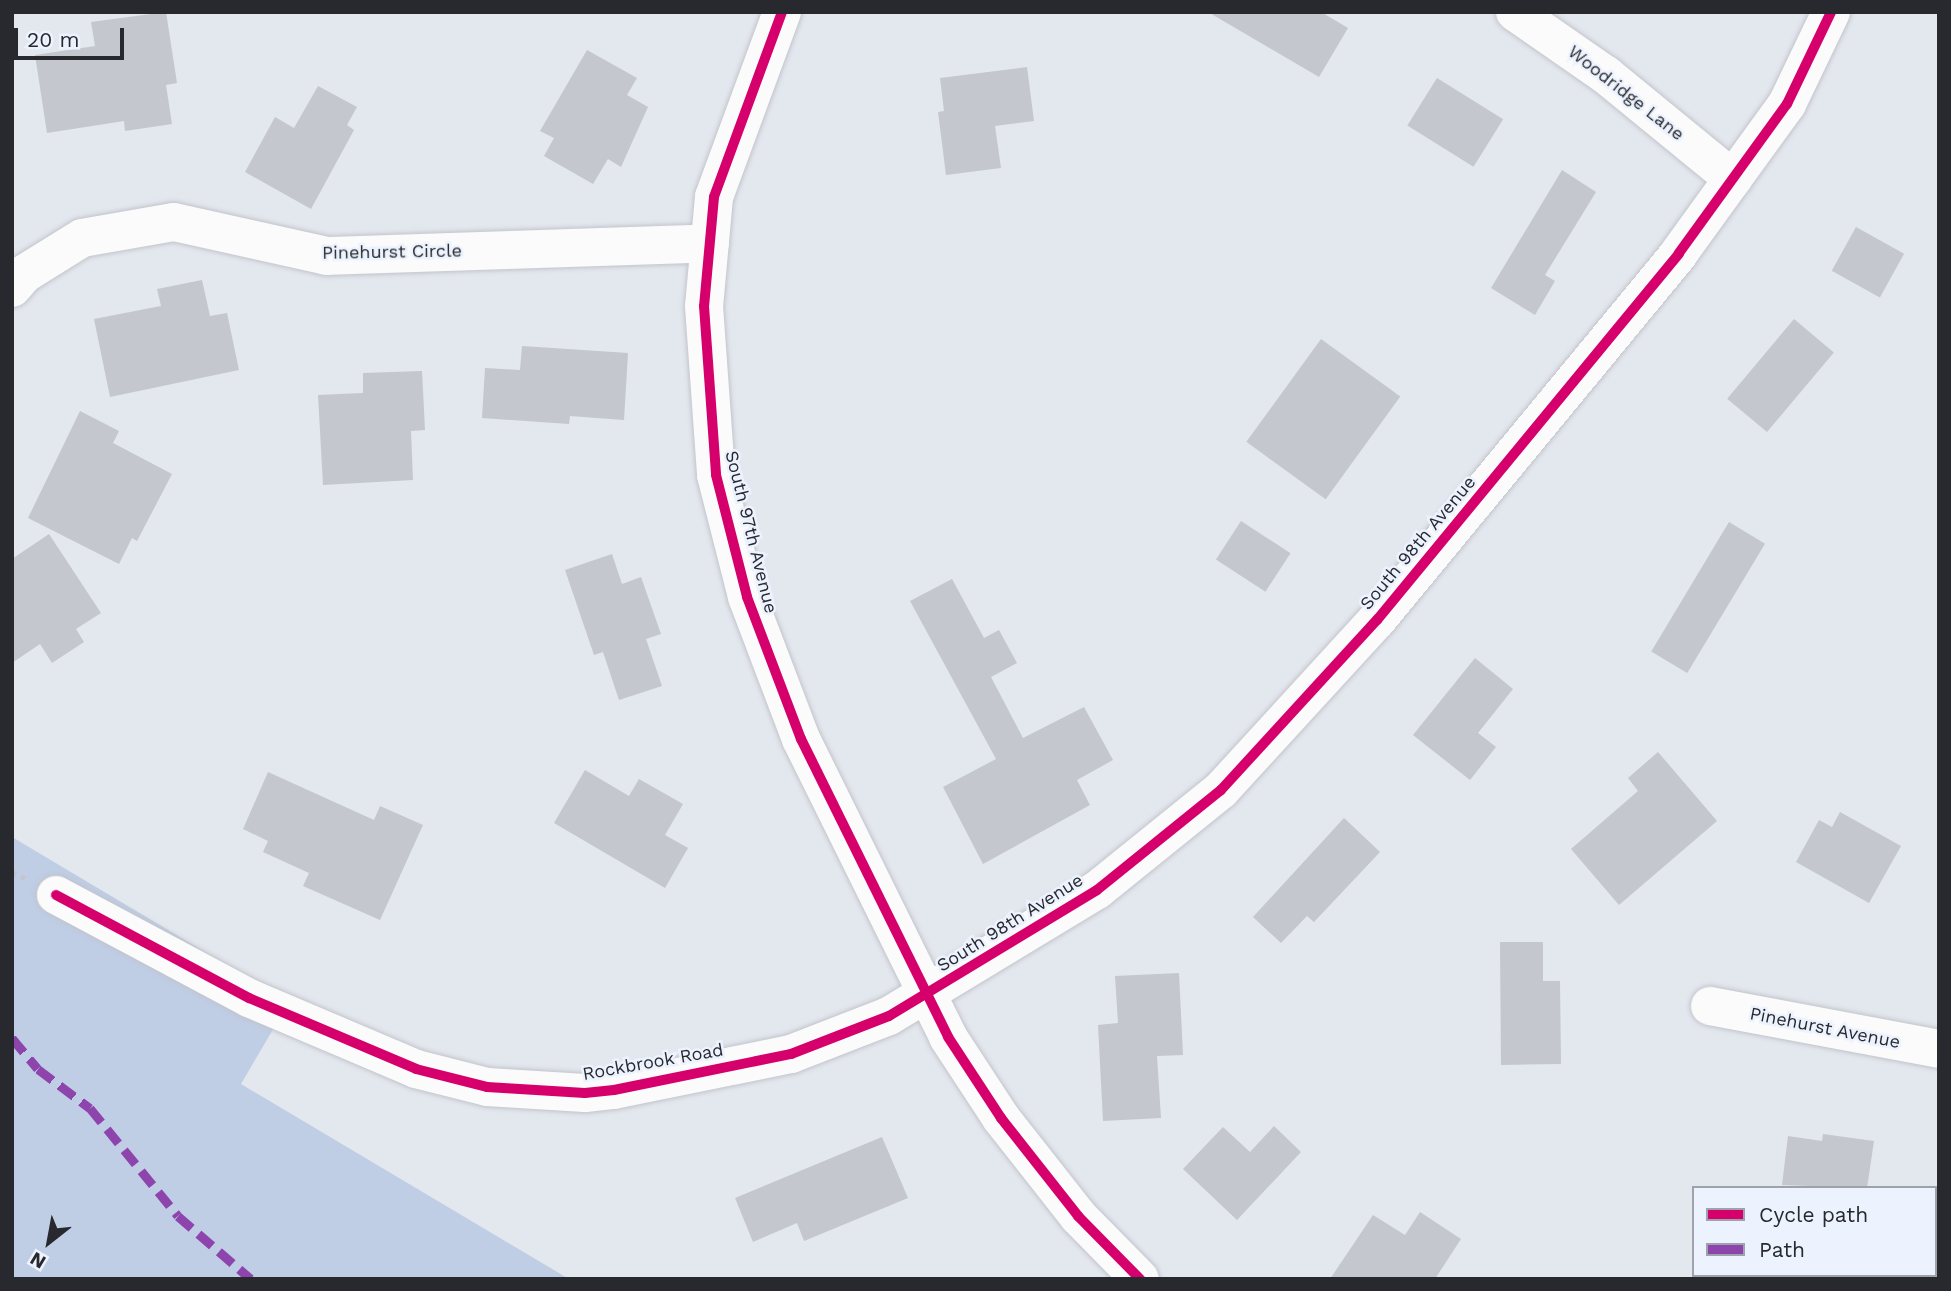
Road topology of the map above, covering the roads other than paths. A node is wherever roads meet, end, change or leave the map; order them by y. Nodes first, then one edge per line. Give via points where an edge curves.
1 (782, 12) edge
2 (1515, 12) edge
3 (1831, 12) edge
4 (1733, 179) junction
5 (710, 243) junction
6 (12, 288) edge
7 (56, 895) dead end
8 (926, 994) junction
9 (1710, 1006) dead end
10 (1939, 1049) edge
11 (1140, 1279) edge

1 - 5 street, South 97th Avenue via 714,197
2 - 4 street, Woodridge Lane via 1606,75
3 - 4 street, South 98th Avenue via 1787,104
4 - 8 street, South 98th Avenue via 1600,351 1377,620 1221,790 1097,890
5 - 6 street, Pinehurst Circle via 327,256 174,222 82,238 24,274
5 - 8 street, South 97th Avenue via 704,306 709,424 716,475 747,597 801,739
7 - 8 street, Rockbrook Road via 249,998 416,1069 487,1087 585,1093 791,1054 838,1039
8 - 11 street via 1001,1118 1078,1216
9 - 10 street, Pinehurst Avenue

